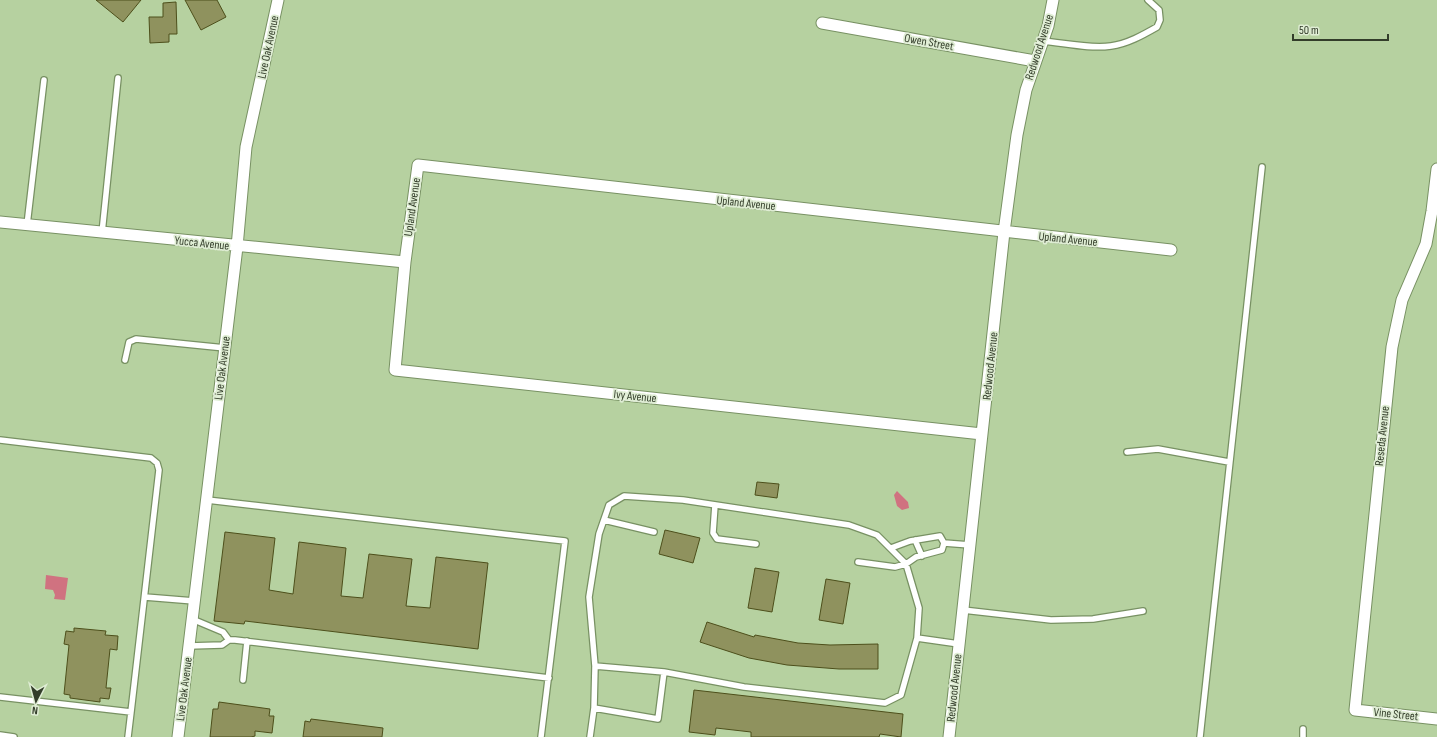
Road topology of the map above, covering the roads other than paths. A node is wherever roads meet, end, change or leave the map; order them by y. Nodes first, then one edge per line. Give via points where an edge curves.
1 (278, 0) edge
2 (1053, 0) edge
3 (1148, 0) edge
4 (822, 23) dead end
5 (1043, 41) junction
6 (1035, 61) junction
7 (118, 78) dead end
8 (44, 80) dead end
9 (1262, 167) dead end
10 (1437, 168) edge
11 (0, 222) edge
12 (26, 225) junction
13 (1004, 232) junction
14 (102, 233) junction
15 (237, 247) junction
16 (1171, 250) dead end
17 (405, 262) junction
18 (224, 348) junction
19 (124, 360) dead end
20 (982, 434) junction
21 (0, 440) edge
22 (1126, 452) dead end
23 (1229, 462) junction
24 (207, 500) junction
25 (715, 505) junction
26 (604, 520) junction
27 (654, 532) dead end
28 (914, 540) junction
29 (944, 543) junction
30 (756, 544) dead end
31 (970, 545) junction
32 (890, 548) junction
33 (922, 556) junction
34 (858, 562) dead end
35 (906, 564) junction
36 (145, 597) junction
37 (194, 601) junction
38 (963, 610) junction
39 (1143, 611) dead end
40 (192, 619) junction
41 (917, 638) junction
42 (229, 640) junction
43 (247, 641) junction
44 (959, 644) junction
45 (189, 646) junction
46 (595, 666) junction
47 (664, 672) junction
48 (549, 678) junction
49 (243, 680) dead end
50 (0, 697) edge
51 (594, 708) junction
52 (1356, 710) joint
53 (131, 712) junction
54 (1437, 719) edge
55 (1303, 729) dead end
56 (0, 736) edge
57 (14, 737) edge
58 (128, 737) edge
59 (178, 737) edge
60 (541, 737) edge
61 (590, 737) edge
62 (949, 737) edge
63 (1200, 737) edge
64 (1302, 737) edge

1 - 15 street, Live Oak Avenue via 246,147
2 - 5 street, Redwood Avenue
3 - 5 lane via 1159,10 1160,20 1157,27 1131,41 1097,47
4 - 6 street, Owen Street
5 - 6 street, Redwood Avenue
6 - 13 street, Redwood Avenue via 1017,135
7 - 14 lane
8 - 12 lane
9 - 23 lane
10 - 52 street, Reseda Avenue via 1426,244 1402,300 1392,347
11 - 12 street, Yucca Avenue
12 - 14 street, Yucca Avenue
13 - 16 street, Upland Avenue
13 - 17 street, Upland Avenue via 418,165
13 - 20 street, Redwood Avenue
14 - 15 street, Yucca Avenue
15 - 17 street, Yucca Avenue
15 - 18 street, Live Oak Avenue
17 - 20 street, Ivy Avenue via 395,370
18 - 19 lane via 136,339 129,342
18 - 24 street, Live Oak Avenue
20 - 31 street, Redwood Avenue
21 - 36 lane via 151,458 157,463
22 - 23 lane via 1158,449
23 - 63 lane
24 - 37 street, Live Oak Avenue
24 - 48 lane via 565,541
25 - 26 lane via 624,496 609,505
25 - 30 lane via 713,533 717,539
25 - 32 lane via 849,525 877,535
26 - 27 lane
26 - 46 lane via 599,534 589,597
28 - 29 lane via 940,536
28 - 32 lane
28 - 33 lane
29 - 31 lane
29 - 33 lane via 942,550
31 - 38 street, Redwood Avenue
32 - 35 lane
33 - 35 lane
34 - 35 lane via 895,567
35 - 41 lane via 919,608
36 - 37 lane
36 - 53 lane
37 - 40 street, Live Oak Avenue
38 - 39 lane via 1051,620 1093,619
38 - 44 street, Redwood Avenue
40 - 42 lane via 223,632
40 - 45 street, Live Oak Avenue
41 - 44 lane
41 - 47 lane via 901,695 885,703 744,687
42 - 43 lane
42 - 45 lane via 222,645
43 - 48 lane
43 - 49 lane
44 - 62 street, Redwood Avenue
45 - 59 street, Live Oak Avenue
46 - 47 lane
46 - 51 lane
47 - 51 lane via 658,719
48 - 60 lane
50 - 53 lane
51 - 61 lane
52 - 54 street, Vine Street
53 - 58 lane
55 - 64 lane
56 - 57 lane

